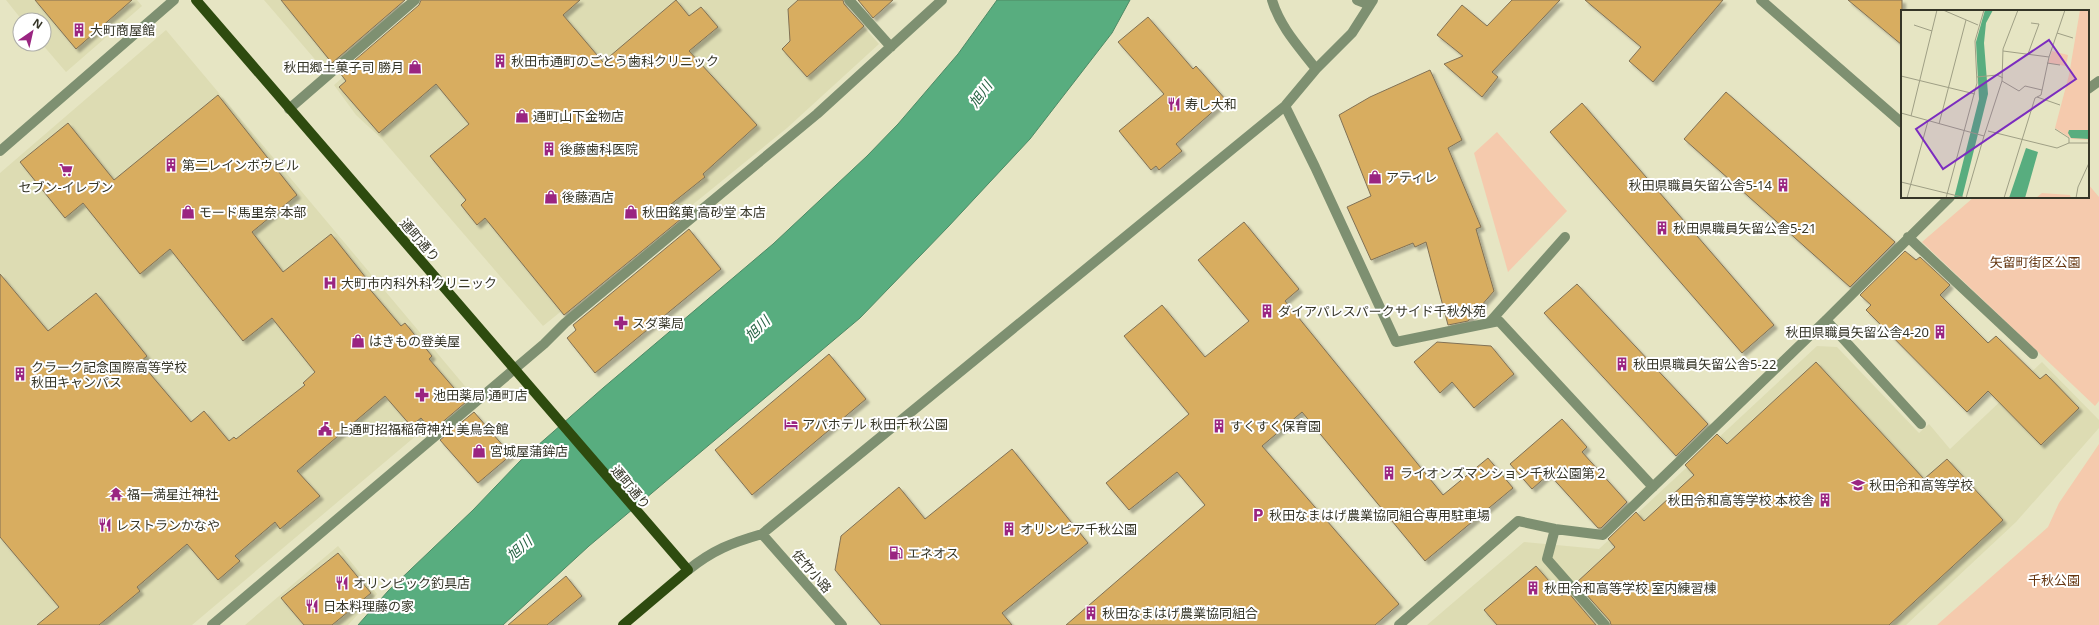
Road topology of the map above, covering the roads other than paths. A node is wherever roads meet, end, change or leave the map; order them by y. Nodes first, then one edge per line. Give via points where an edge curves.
1 (174, 0) edge
2 (196, 0) edge
3 (415, 0) edge
4 (849, 0) edge
5 (942, 0) edge
6 (1272, 0) edge
7 (1357, 0) edge
8 (1764, 1) edge
9 (1372, 2) edge
10 (891, 47) junction
11 (1316, 69) junction
12 (2099, 80) edge
13 (2089, 88) edge
14 (1285, 106) junction
15 (289, 109) junction
16 (1901, 122) edge
17 (0, 151) edge
18 (1949, 198) edge
19 (1565, 237) dead end
20 (1908, 237) junction
21 (1826, 320) junction
22 (1489, 324) junction
23 (2033, 354) dead end
24 (514, 368) junction
25 (1921, 424) dead end
26 (1653, 487) junction
27 (1555, 529) junction
28 (762, 534) junction
29 (688, 570) junction
30 (212, 625) edge
31 (623, 625) edge
32 (842, 625) edge
33 (1399, 625) edge
34 (1605, 625) edge

1 - 17 street
2 - 15 main road, 通町通り
3 - 15 street
4 - 10 street
5 - 10 street
6 - 11 street via 1276,14 1286,30
7 - 9 street
8 - 16 street
9 - 11 street via 1352,33
10 - 24 street via 817,114
11 - 14 street
12 - 13 street
14 - 22 street via 1396,342
14 - 28 street
15 - 24 main road, 通町通り
18 - 20 street
19 - 22 street
20 - 21 street
20 - 23 street
21 - 25 street
21 - 26 street
22 - 26 street via 1499,321
24 - 29 main road, 通町通り
24 - 30 street
26 - 27 street via 1603,535
27 - 33 street via 1518,521
27 - 34 street via 1547,559
28 - 29 street via 734,542
28 - 32 street, 佐竹小路
29 - 31 main road

